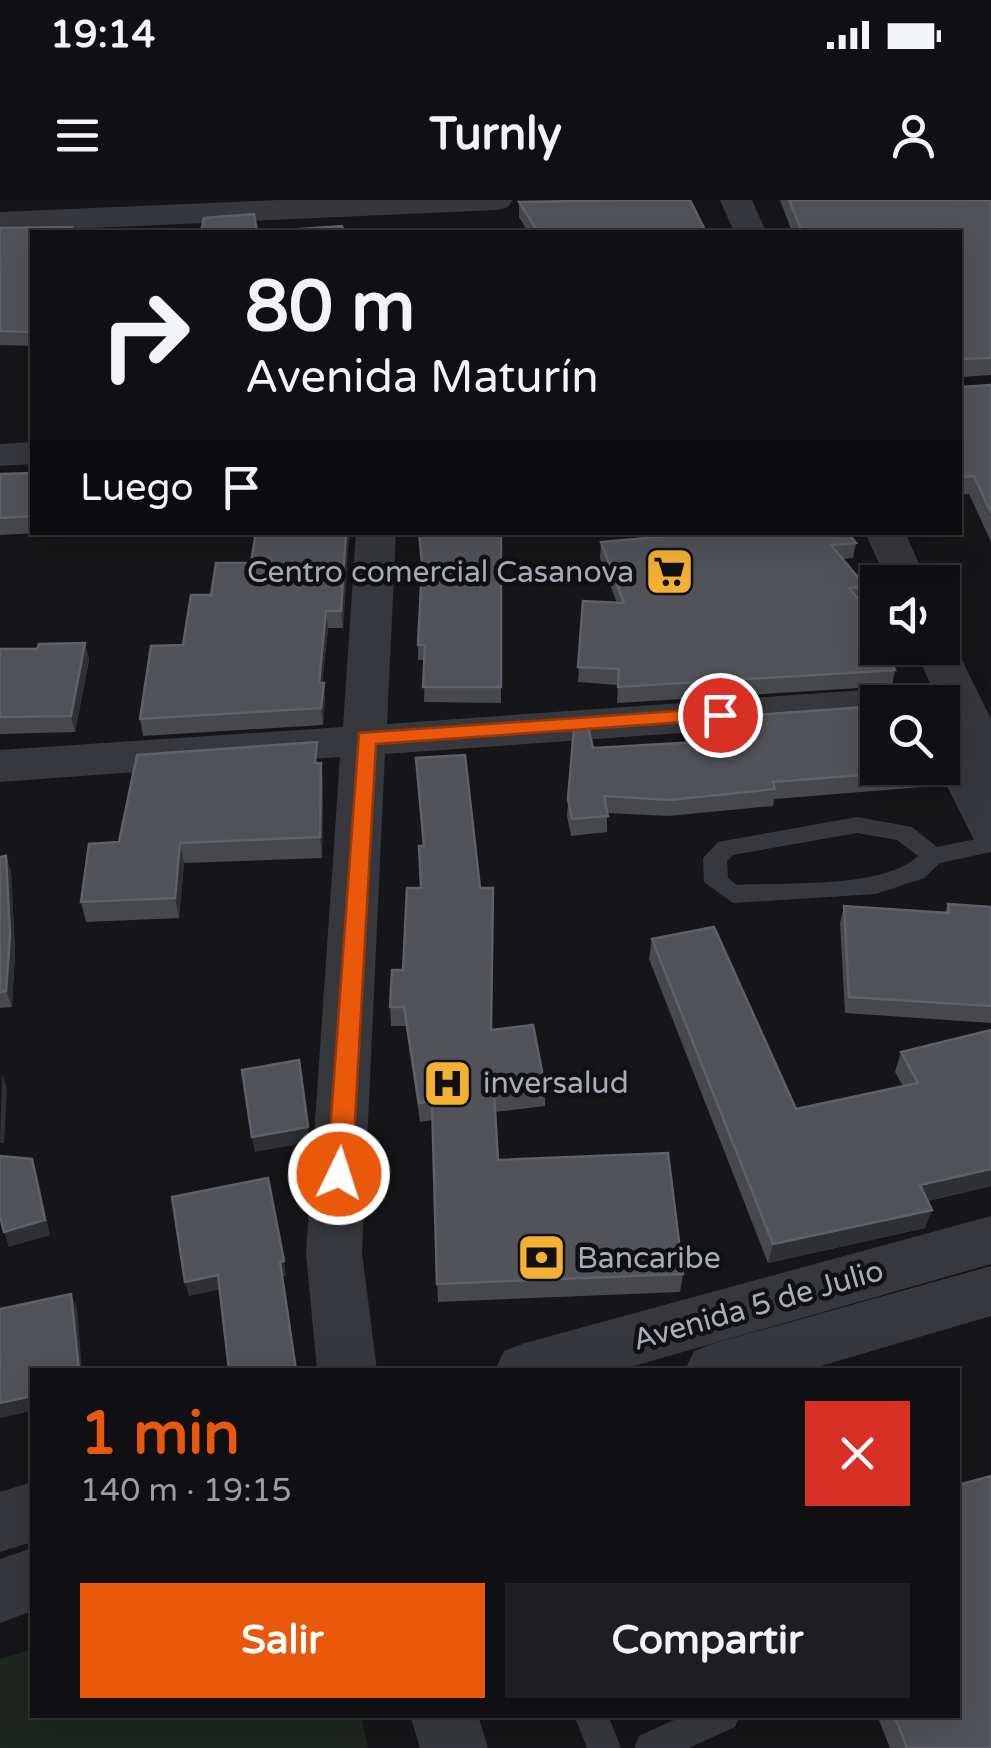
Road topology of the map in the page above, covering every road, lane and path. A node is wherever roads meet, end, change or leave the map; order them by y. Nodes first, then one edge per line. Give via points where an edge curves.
1 (497, 200) edge
2 (714, 200) edge
3 (736, 200) edge
4 (384, 219) edge
5 (0, 222) edge
6 (727, 230) edge
7 (749, 230) edge
8 (30, 453) edge
9 (0, 455) edge
10 (376, 535) edge
11 (859, 535) edge
12 (886, 535) edge
13 (872, 565) edge
14 (900, 565) edge
15 (860, 705) edge
16 (960, 726) edge
17 (366, 738) junction
18 (960, 749) edge
19 (991, 765) edge
20 (0, 766) edge
21 (991, 830) edge
22 (991, 844) edge
23 (932, 856) junction
24 (991, 1240) edge
25 (991, 1291) edge
26 (347, 1368) edge
27 (532, 1368) edge
28 (721, 1368) edge
29 (30, 1513) edge
30 (0, 1522) edge
31 (30, 1581) edge
32 (0, 1590) edge
33 (445, 1718) edge
34 (592, 1718) edge
35 (716, 1718) edge
36 (454, 1748) edge
37 (604, 1748) edge
38 (651, 1748) edge

1 - 4 street
2 - 6 street
3 - 7 street
4 - 5 street
8 - 9 street
10 - 17 street
11 - 13 street
12 - 14 street
15 - 17 street
16 - 19 street
17 - 20 street
17 - 26 street via 334,1253
18 - 21 street
22 - 23 lane
23 - 23 lane via 916,872 889,881 825,891 733,894 716,882 714,868 726,848 857,825 904,833
24 - 27 street, Avenida 5 de Julio
25 - 28 street, Avenida 5 de Julio
29 - 30 street
31 - 32 street
33 - 36 street
34 - 37 lane
35 - 38 lane

